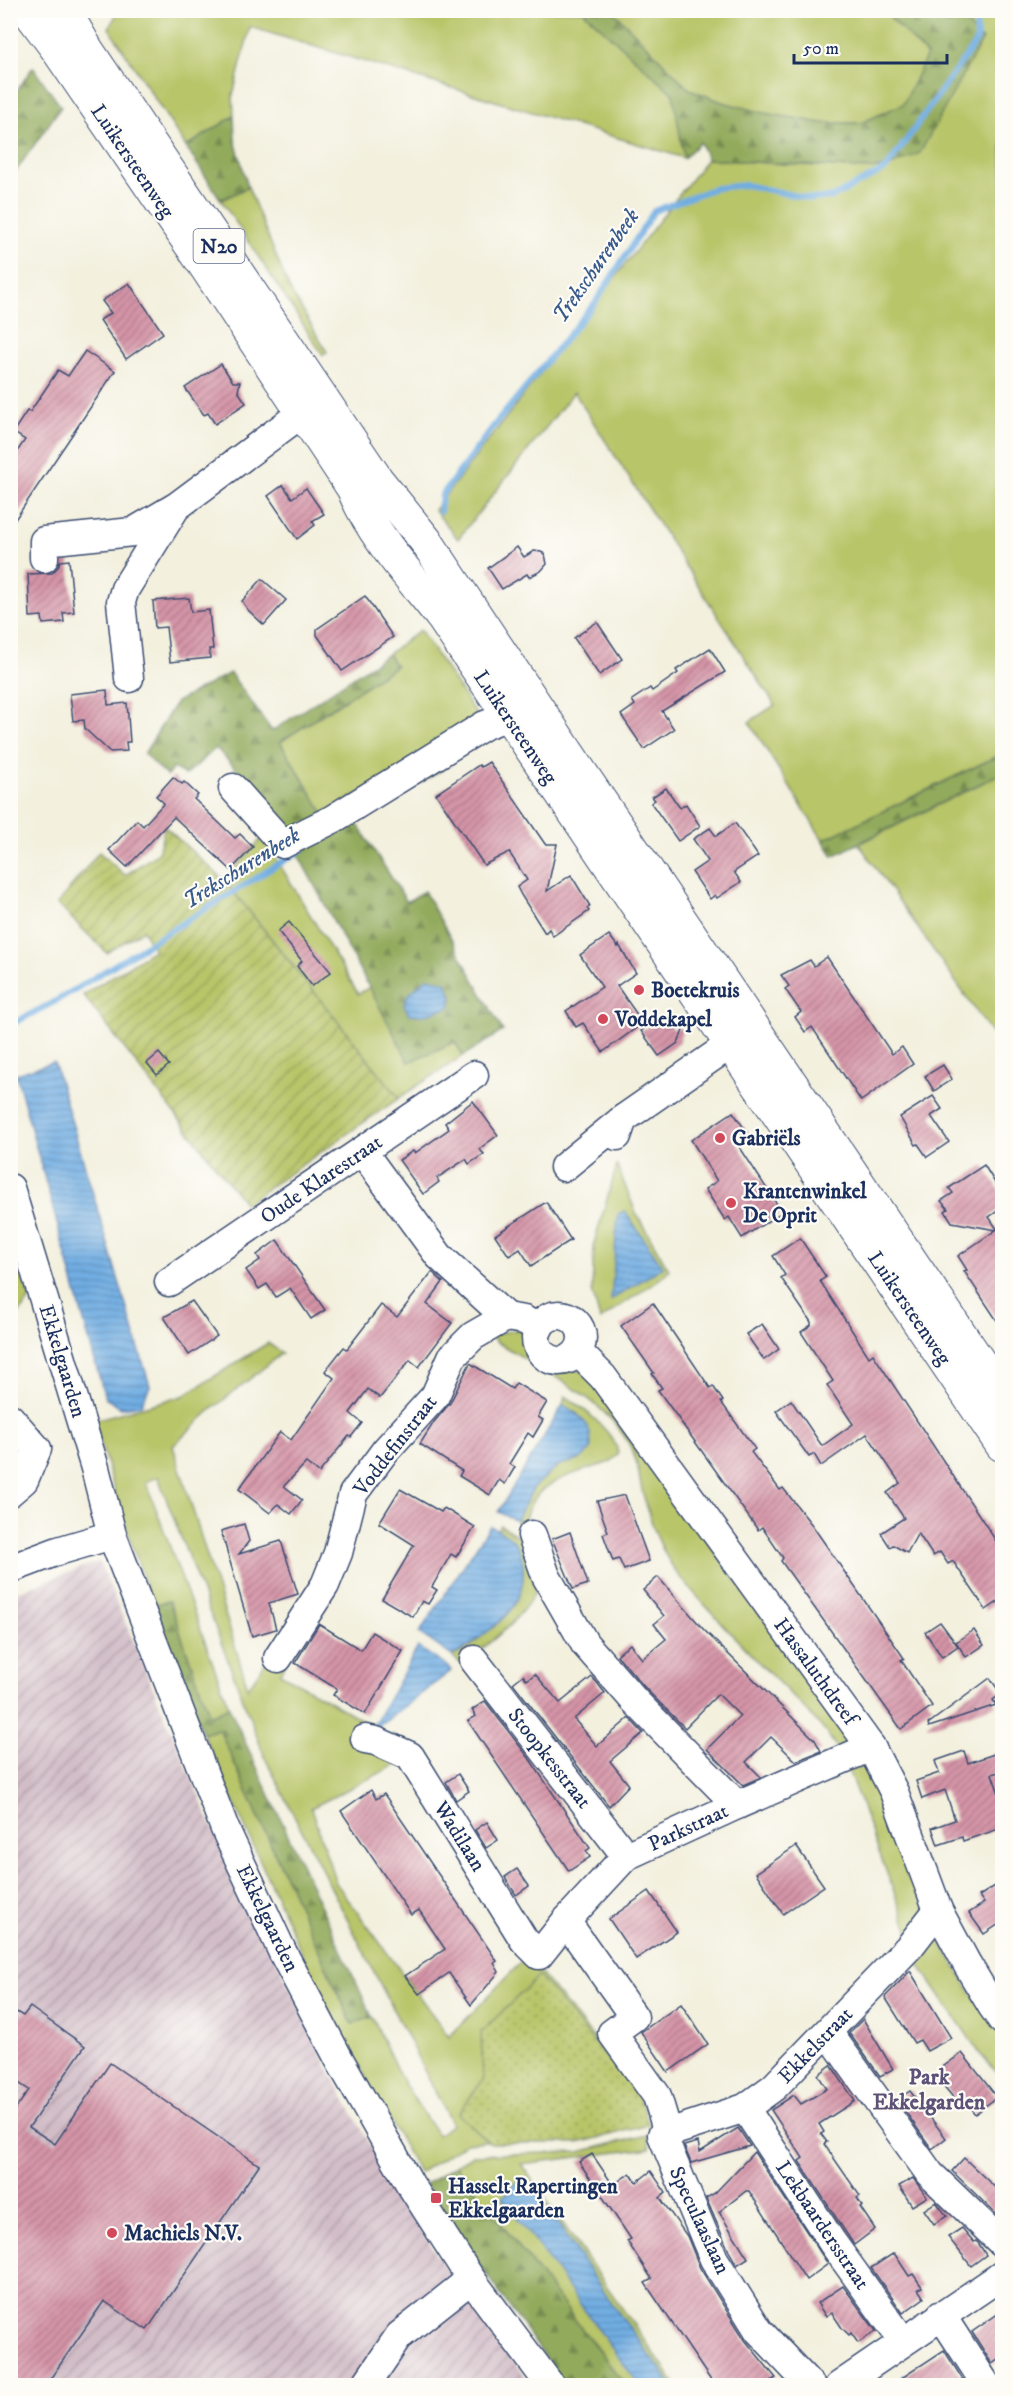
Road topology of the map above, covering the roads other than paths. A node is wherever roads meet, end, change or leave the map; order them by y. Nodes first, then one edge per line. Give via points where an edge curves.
1 (28, 10) edge
2 (64, 10) edge
3 (302, 413) junction
4 (176, 507) junction
5 (44, 558) dead end
6 (129, 678) dead end
7 (509, 716) junction
8 (232, 788) dead end
9 (731, 1044) junction
10 (474, 1075) dead end
11 (362, 1151) junction
12 (564, 1167) dead end
13 (10, 1188) edge
14 (169, 1282) dead end
15 (506, 1317) junction
16 (1002, 1396) edge
17 (10, 1418) edge
18 (1002, 1445) edge
19 (10, 1492) edge
20 (112, 1535) junction
21 (532, 1535) dead end
22 (10, 1569) edge
23 (278, 1658) dead end
24 (474, 1660) dead end
25 (365, 1739) dead end
26 (871, 1747) junction
27 (737, 1805) junction
28 (626, 1856) junction
29 (938, 1911) junction
30 (566, 1921) junction
31 (539, 1955) joint
32 (1002, 2020) edge
33 (828, 2032) junction
34 (745, 2108) junction
35 (665, 2134) junction
36 (1002, 2242) edge
37 (1002, 2275) edge
38 (471, 2279) junction
39 (941, 2315) junction
40 (903, 2341) junction
41 (365, 2385) edge
42 (550, 2385) edge
43 (811, 2385) edge
44 (839, 2385) edge
45 (987, 2385) edge

1 - 3 main road, Luikersteenweg / N20
2 - 16 main road, Luikersteenweg / N20 via 87,50 377,480 426,541
3 - 4 street
3 - 7 main road, Luikersteenweg / N20 via 389,548 443,618
4 - 5 street via 133,532 44,541
4 - 6 street via 125,589 121,602
7 - 8 street via 486,725 333,819 283,844
7 - 9 main road, Luikersteenweg / N20
9 - 12 street
9 - 18 main road, Luikersteenweg / N20
10 - 11 street, Oude Klarestraat
11 - 14 street, Oude Klarestraat
11 - 15 street via 439,1256
13 - 20 street, Ekkelgaarden
15 - 23 street, Voddefinstraat via 473,1336 452,1357 435,1396 385,1451 353,1494 338,1553 325,1585
15 - 26 street, Hassaluthdreef via 539,1328 554,1316 573,1319 581,1331 578,1352 603,1377
17 - 19 street via 37,1449 24,1480
20 - 22 street
20 - 38 street, Ekkelgaarden via 225,1829 283,1953 410,2184
21 - 27 street via 546,1576 585,1644
24 - 28 street, Stoopkesstraat
25 - 31 street, Wadilaan via 410,1755 524,1940
26 - 27 street, Parkstraat
26 - 29 street, Hassaluthdreef via 894,1792
27 - 28 street, Parkstraat
28 - 30 street, Parkstraat
29 - 32 street, Hassaluthdreef
29 - 33 street, Ekkelstraat
30 - 31 street, Parkstraat
30 - 35 street, Speculaaslaan via 634,2017 612,2033 657,2096
33 - 34 street, Ekkelstraat via 774,2087
33 - 36 street via 930,2174
34 - 35 street, Ekkelstraat
34 - 40 street, Lekbaardersstraat via 832,2242
35 - 43 street, Speculaaslaan via 714,2259 759,2331
37 - 39 street
38 - 41 street via 399,2336
38 - 42 street, Ekkelgaarden
39 - 40 street
39 - 45 street
40 - 44 street

